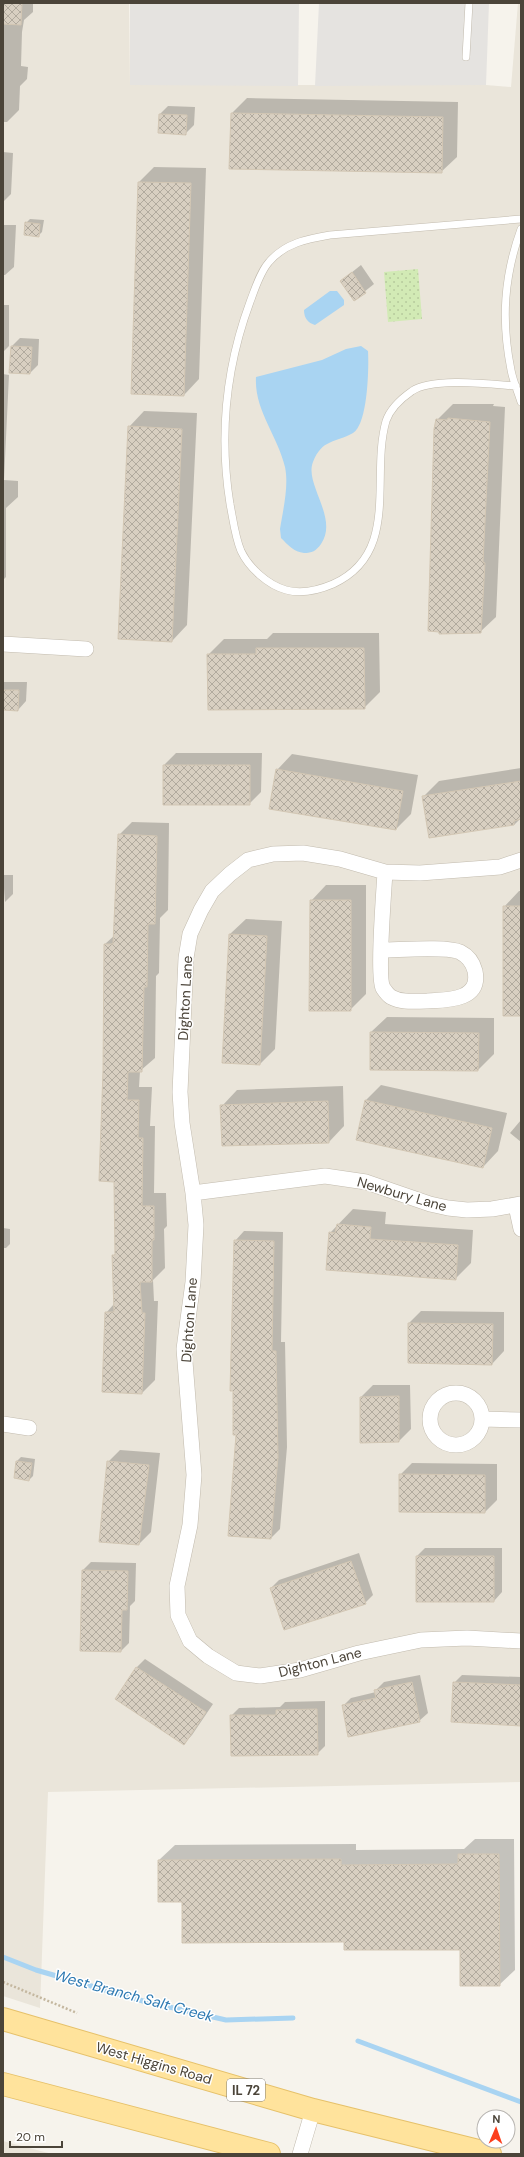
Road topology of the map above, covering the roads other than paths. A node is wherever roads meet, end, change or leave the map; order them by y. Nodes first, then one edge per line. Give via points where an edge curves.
1 (469, 3) edge
2 (466, 57) dead end
3 (521, 219) edge
4 (521, 229) edge
5 (516, 386) junction
6 (521, 402) edge
7 (3, 644) edge
8 (86, 649) dead end
9 (521, 860) edge
10 (385, 872) junction
11 (381, 950) junction
12 (193, 1193) junction
13 (519, 1205) edge
14 (521, 1230) edge
15 (482, 1420) dead end
16 (521, 1420) edge
17 (3, 1424) edge
18 (30, 1428) dead end
19 (521, 1641) edge
20 (3, 2019) edge
21 (3, 2084) edge
22 (313, 2110) junction
23 (268, 2154) edge
24 (300, 2154) edge
25 (490, 2154) edge

1 - 2 lane
3 - 5 lane via 330,235 303,240 284,248 268,262 257,283 240,332 225,414 226,475 234,527 242,552 268,582 286,590 318,589 345,578 364,558 374,539 380,512 386,420 398,403 414,390 436,384
4 - 5 lane via 507,277 505,302 509,356
5 - 6 lane
7 - 8 street
9 - 10 street, Dighton Lane via 500,867 420,873
10 - 11 street
10 - 12 street, Dighton Lane via 303,853 273,854 248,860 212,891 190,934 186,958 180,1092
11 - 11 street via 382,986 390,996 402,1001 457,1000 468,993 475,982 471,960 460,952
12 - 13 street, Newbury Lane via 326,1176 366,1182 448,1208 473,1210
12 - 19 street, Dighton Lane via 196,1225 193,1282 184,1349 194,1475 190,1525 177,1586 178,1615 190,1641 208,1656 236,1672 260,1676 300,1670 359,1652 422,1640 467,1638
13 - 14 street
15 - 16 street
17 - 18 street
20 - 22 main road, West Higgins Road / IL 72
21 - 23 main road
22 - 24 street
22 - 25 main road, West Higgins Road / IL 72

